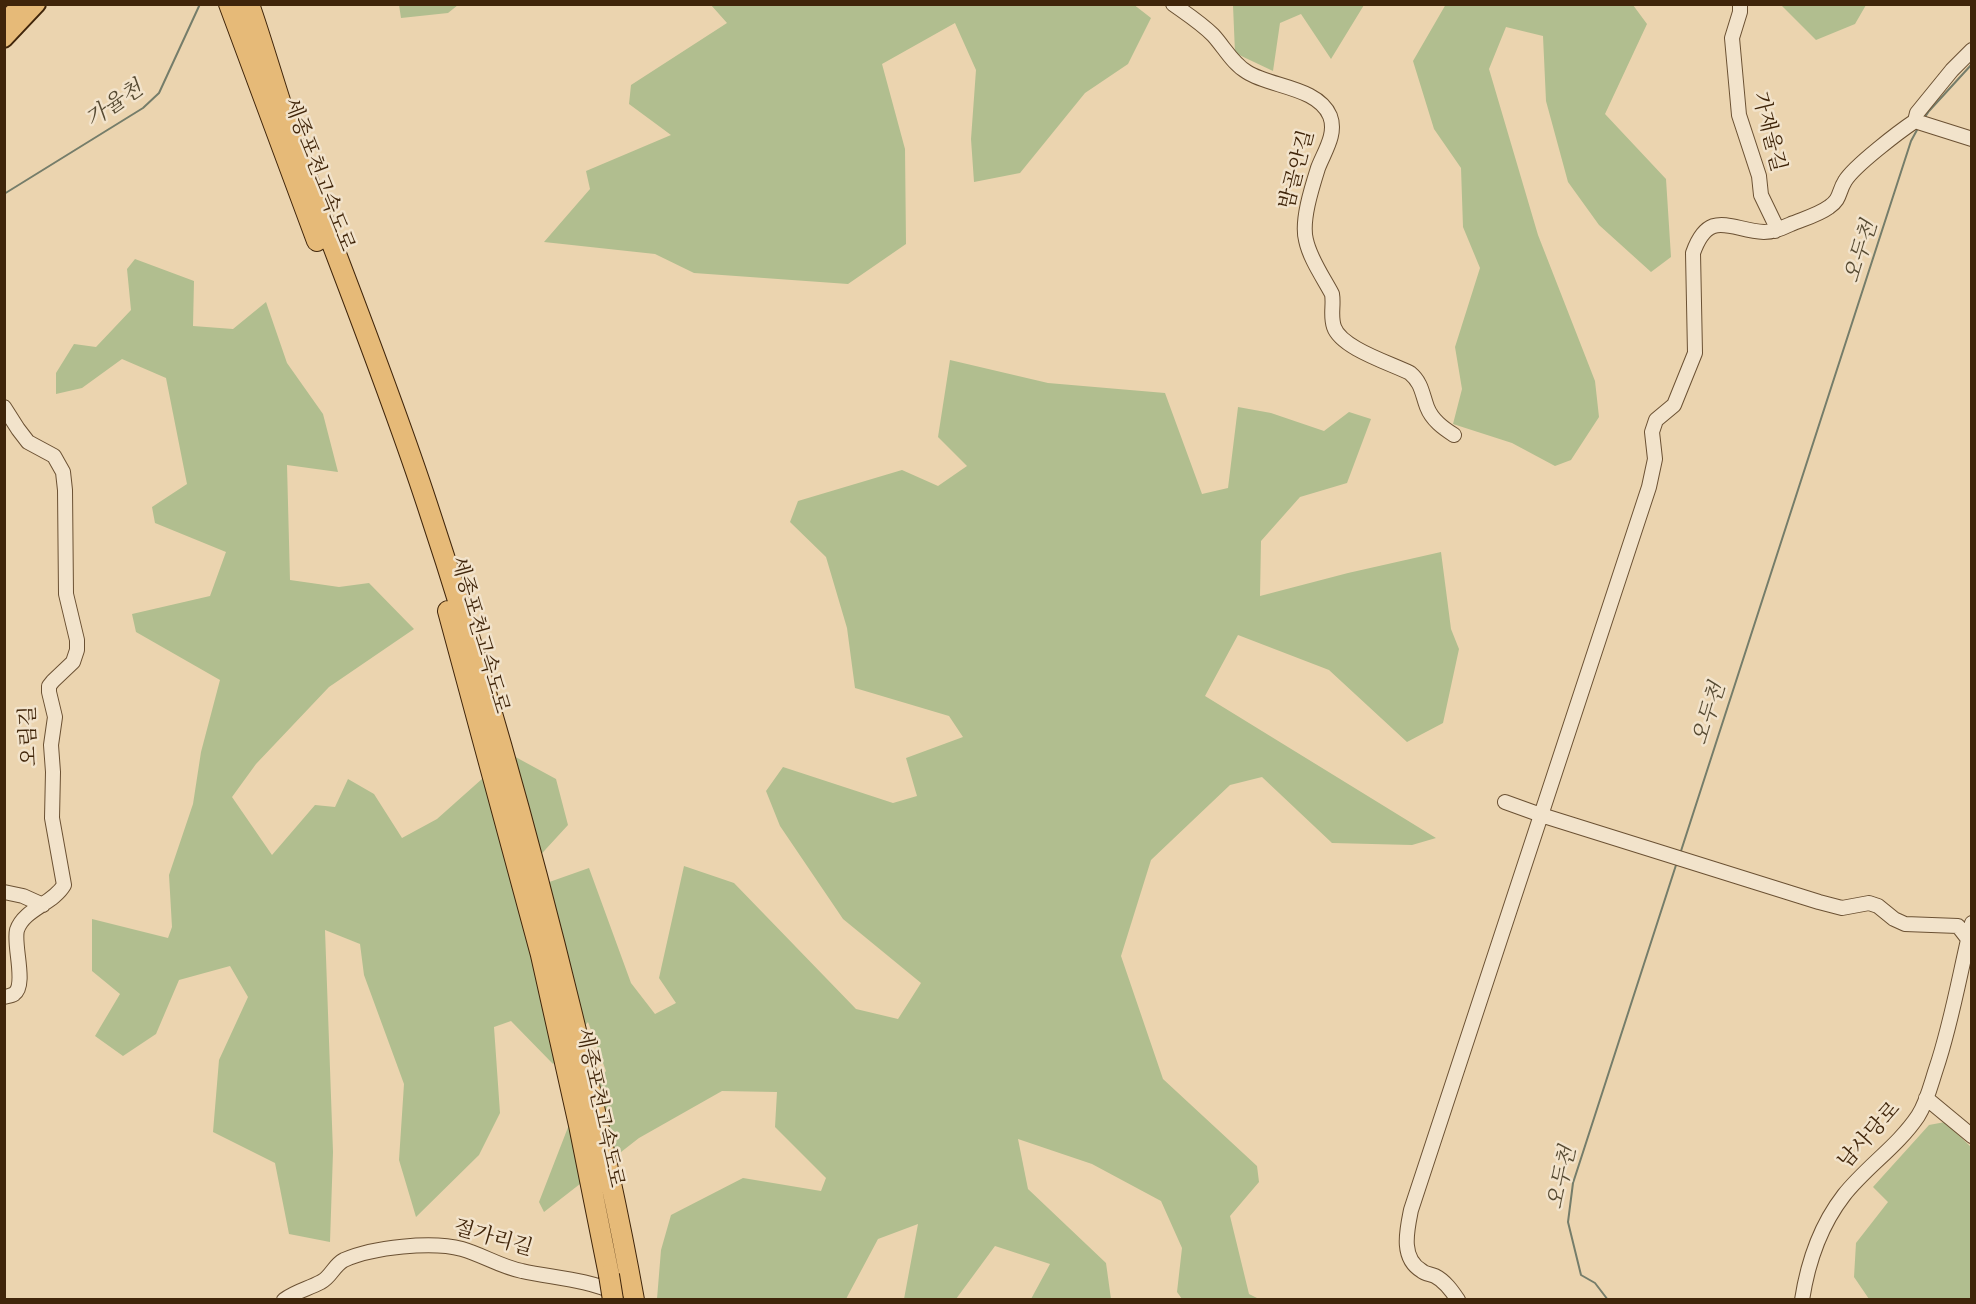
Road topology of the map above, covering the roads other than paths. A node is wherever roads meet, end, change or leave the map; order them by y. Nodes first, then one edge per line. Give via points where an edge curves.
1 (21, 4) edge
2 (37, 4) edge
3 (229, 4) edge
4 (1173, 4) edge
5 (1740, 4) edge
6 (252, 13) edge
7 (4, 21) edge
8 (4, 39) edge
9 (1971, 50) edge
10 (1915, 121) junction
11 (1971, 139) edge
12 (1775, 231) junction
13 (4, 407) edge
14 (1454, 435) dead end
15 (1505, 802) dead end
16 (1540, 815) junction
17 (4, 892) edge
18 (43, 905) junction
19 (1971, 923) edge
20 (1968, 939) junction
21 (10, 942) edge
22 (4, 997) edge
23 (1926, 1098) junction
24 (1971, 1136) edge
25 (632, 1296) edge
26 (284, 1299) edge
27 (613, 1299) edge
28 (1458, 1299) edge
29 (1802, 1299) edge

1 - 7 main road
2 - 8 main road
3 - 27 highway, 세종포천고속도로, bridge via 380,403 441,584 542,955
4 - 14 street, 밤골안길 via 1212,34 1246,72 1304,94 1326,110 1331,137 1313,185 1305,225 1310,251 1332,294 1333,325 1348,344 1416,378 1434,420
5 - 12 street, 가재울길 via 1732,38 1739,115
6 - 25 highway, 세종포천고속도로 via 281,105 423,492 497,726 578,1041
9 - 10 street via 1917,113
10 - 11 street
10 - 12 street via 1852,173 1839,198 1828,208
12 - 16 street via 1725,224 1710,226 1698,238 1693,253 1695,353 1674,405 1656,420 1649,486
13 - 18 street, 오림길 via 28,442 54,456 63,472 66,594 77,640 73,662 49,686 55,717 51,745 52,818 64,885
15 - 16 street
16 - 20 street via 1842,908 1869,903 1905,924 1958,926
16 - 28 street via 1405,1238 1410,1257 1420,1271 1436,1277
17 - 18 street
18 - 21 street, 오림길 via 21,921
19 - 20 street, 남사당로
20 - 23 street, 남사당로 via 1942,1051
21 - 22 street, 오림길 via 20,981 14,994
23 - 24 street
23 - 29 street, 남사당로 via 1919,1115 1844,1195 1821,1230
25 - 26 street, 절가리길 via 567,1278 504,1267 464,1250 421,1245 342,1261 323,1282

